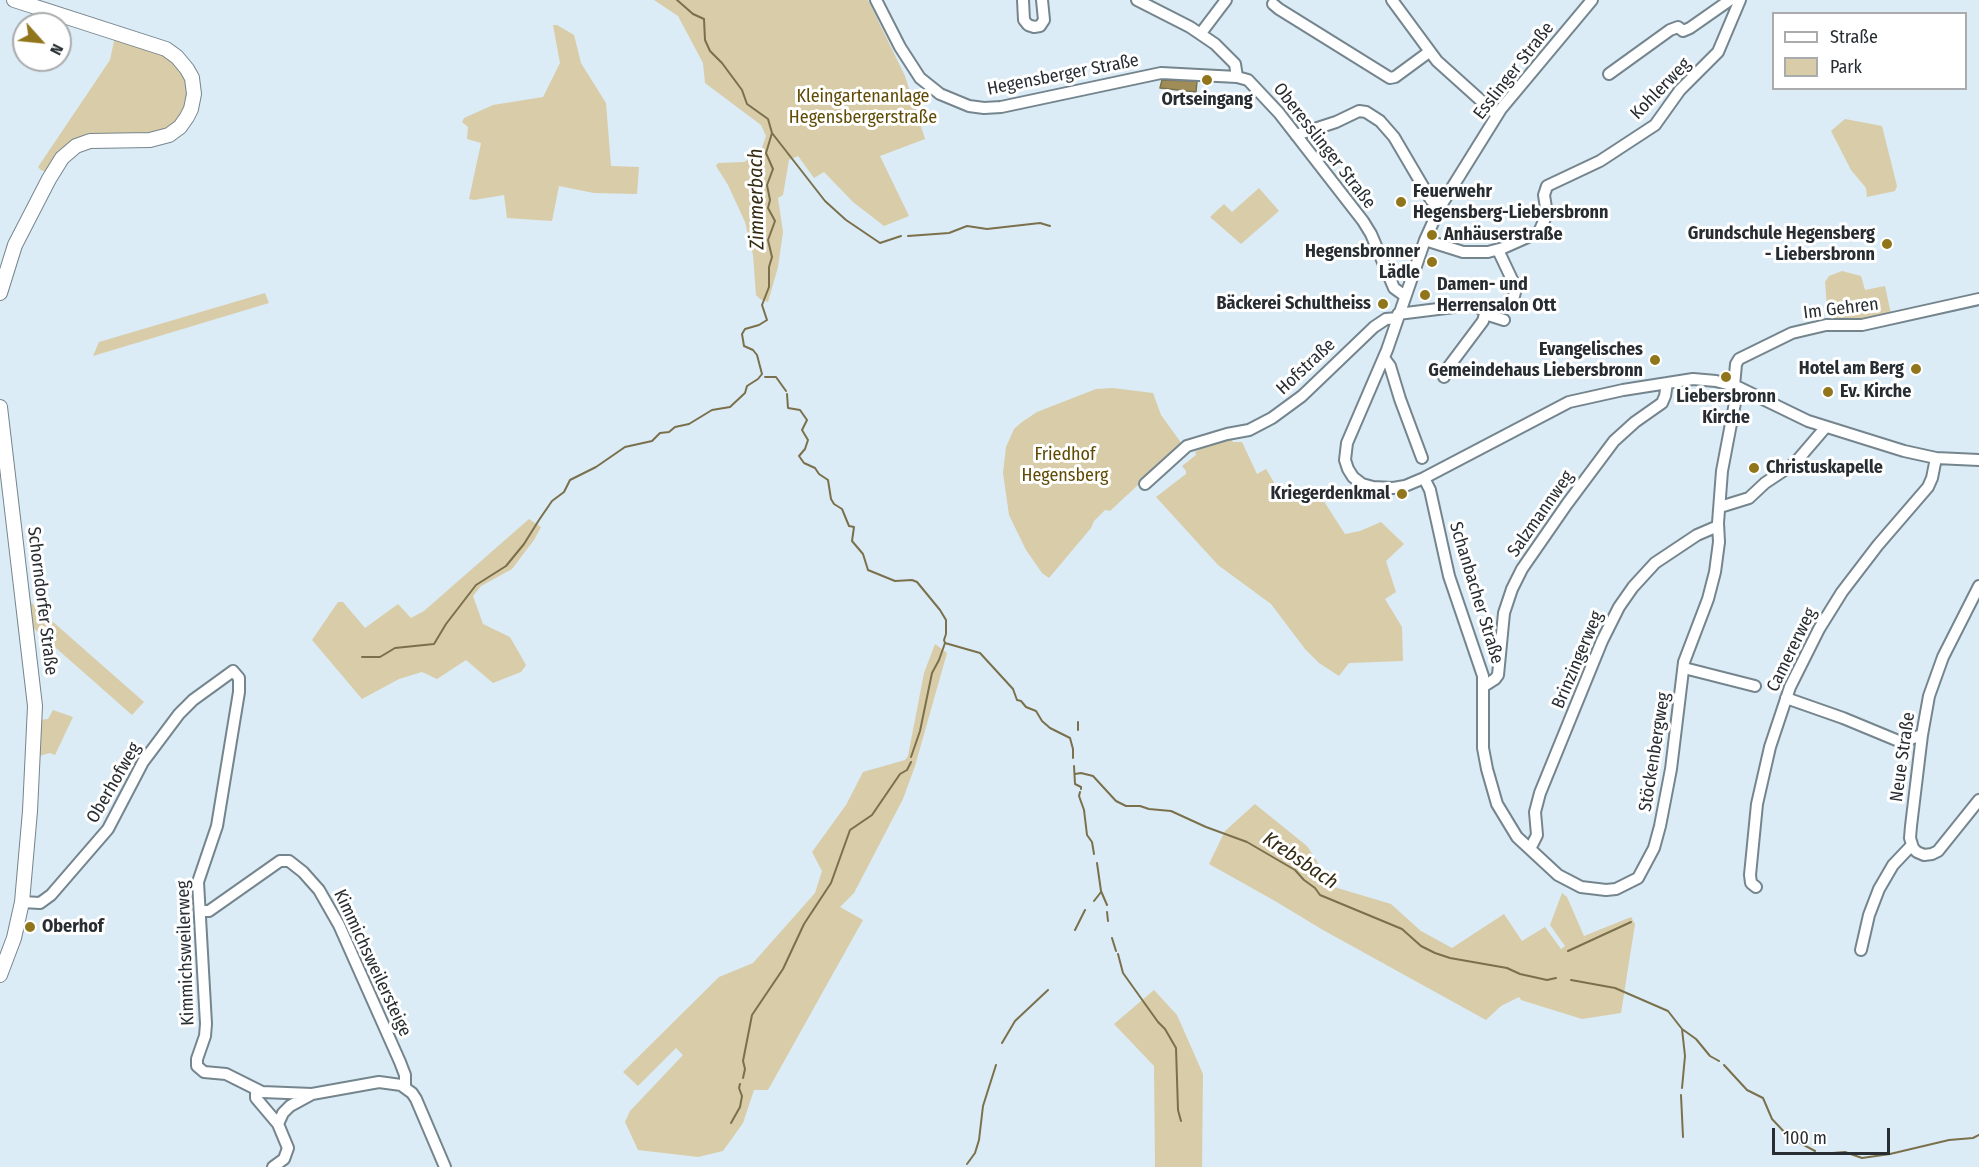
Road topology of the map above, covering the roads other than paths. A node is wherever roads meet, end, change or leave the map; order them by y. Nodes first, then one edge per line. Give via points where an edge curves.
1 (14, 0) edge
2 (876, 0) edge
3 (1023, 0) edge
4 (1042, 0) edge
5 (1137, 0) edge
6 (1226, 0) edge
7 (1392, 0) edge
8 (1592, 0) edge
9 (1730, 0) edge
10 (1740, 0) edge
11 (1273, 4) dead end
12 (1201, 33) junction
13 (1429, 52) junction
14 (1609, 74) dead end
15 (1237, 77) junction
16 (1497, 115) junction
17 (1296, 135) junction
18 (1440, 207) junction
19 (1425, 240) junction
20 (1498, 250) junction
21 (0, 293) edge
22 (1405, 296) junction
23 (1979, 299) edge
24 (1513, 300) dead end
25 (1485, 314) junction
26 (1398, 316) junction
27 (1504, 320) dead end
28 (1384, 358) junction
29 (1444, 377) dead end
30 (1667, 383) junction
31 (1736, 386) junction
32 (0, 407) edge
33 (1825, 428) junction
34 (1422, 458) dead end
35 (1936, 458) junction
36 (1979, 460) edge
37 (1424, 478) junction
38 (1145, 484) dead end
39 (1720, 507) junction
40 (1718, 526) junction
41 (1979, 586) edge
42 (1684, 668) junction
43 (233, 671) joint
44 (1484, 686) junction
45 (1755, 686) dead end
46 (1786, 698) junction
47 (1922, 735) junction
48 (1979, 800) edge
49 (1912, 845) junction
50 (1530, 849) junction
51 (1756, 887) dead end
52 (22, 902) junction
53 (200, 911) junction
54 (1861, 950) dead end
55 (0, 975) edge
56 (405, 1087) junction
57 (256, 1090) junction
58 (312, 1094) junction
59 (278, 1124) junction
60 (273, 1167) edge
61 (445, 1167) edge

1 - 21 main road via 166,49 187,69 194,94 185,121 164,137 90,141 62,158 15,245
2 - 15 street, Hegensberger Straße via 900,47 926,84 969,106 1001,107 1161,73
3 - 4 street via 1024,20 1034,27 1044,20
5 - 12 street, Oberesslinger Straße
6 - 12 street
7 - 13 street
8 - 16 street, Esslinger Straße
9 - 14 street, Kohlerweg via 1690,28 1670,30
10 - 20 street, Kohlerweg via 1719,50 1680,90 1655,125 1600,161 1549,184 1545,191 1547,213 1539,232
11 - 13 street via 1389,78
12 - 15 street, Oberesslinger Straße via 1234,62
13 - 16 street
15 - 17 street, Oberesslinger Straße via 1252,82
16 - 18 street, Esslinger Straße
17 - 18 street via 1359,111 1366,112 1394,137 1431,200
17 - 22 street, Oberesslinger Straße via 1366,226 1394,288
18 - 19 street, Esslinger Straße
19 - 20 street via 1463,252
19 - 22 street, Esslinger Straße
20 - 24 street via 1516,288
22 - 26 street, Esslinger Straße
23 - 31 street, Im Gehren via 1862,325 1826,325 1791,333 1739,359 1735,367
25 - 26 street, Hofstraße via 1480,307 1470,305
25 - 27 street, Hofstraße
25 - 29 street
26 - 28 street, Esslinger Straße
26 - 38 street, Hofstraße via 1374,327 1284,410 1258,427 1185,448
28 - 34 street
28 - 37 street, Esslinger Straße via 1349,438 1346,466 1359,482 1373,487 1400,487
30 - 31 street, Esslinger Straße via 1699,379
30 - 37 street, Esslinger Straße via 1569,402
30 - 44 street, Salzmannweg via 1662,403 1614,441 1519,574 1504,613 1498,672
31 - 33 street, Esslinger Straße
31 - 39 street, Stöckenbergweg via 1723,461
32 - 52 main road, Schorndorfer Straße via 35,691
33 - 35 street
33 - 39 street via 1795,464 1747,499
35 - 36 street
35 - 46 street, Camererweg via 1926,490 1865,561 1827,614
37 - 44 street, Schanbacher Straße via 1449,576
39 - 40 street, Stöckenbergweg
40 - 42 street, Stöckenbergweg via 1713,579
40 - 50 street, Brinzingerweg via 1655,563 1619,607 1540,793 1535,812 1537,835
41 - 47 street, Neue Straße via 1939,665
42 - 45 street
42 - 50 street, Stöckenbergweg via 1660,826 1654,848 1638,878 1613,890 1581,887 1558,875
43 - 52 street, Oberhofweg via 179,714 143,762 111,825 61,884 43,902
43 - 53 street, Kimmichsweilerweg via 239,678 239,692 216,832 199,878
44 - 50 street, Schanbacher Straße via 1483,748 1490,783 1512,829
46 - 47 street via 1901,742
46 - 51 street, Camererweg via 1768,754 1755,816 1750,875
47 - 49 street, Neue Straße
48 - 49 street via 1935,853 1921,855
49 - 54 street via 1893,865 1879,889
52 - 55 main road, Schorndorfer Straße
53 - 56 street, Kimmichsweilersteige via 209,911 282,860 303,872 320,890 339,925 401,1065
53 - 57 street, Kimmichsweilerweg via 206,1024 196,1064 204,1072 226,1074
56 - 58 street, Kimmichsweilerweg via 379,1082
56 - 61 street via 416,1099
57 - 58 street, Kimmichsweilerweg
57 - 59 street via 257,1099
58 - 59 street, Kimmichsweilerweg via 290,1106
59 - 60 street via 288,1151 285,1159

